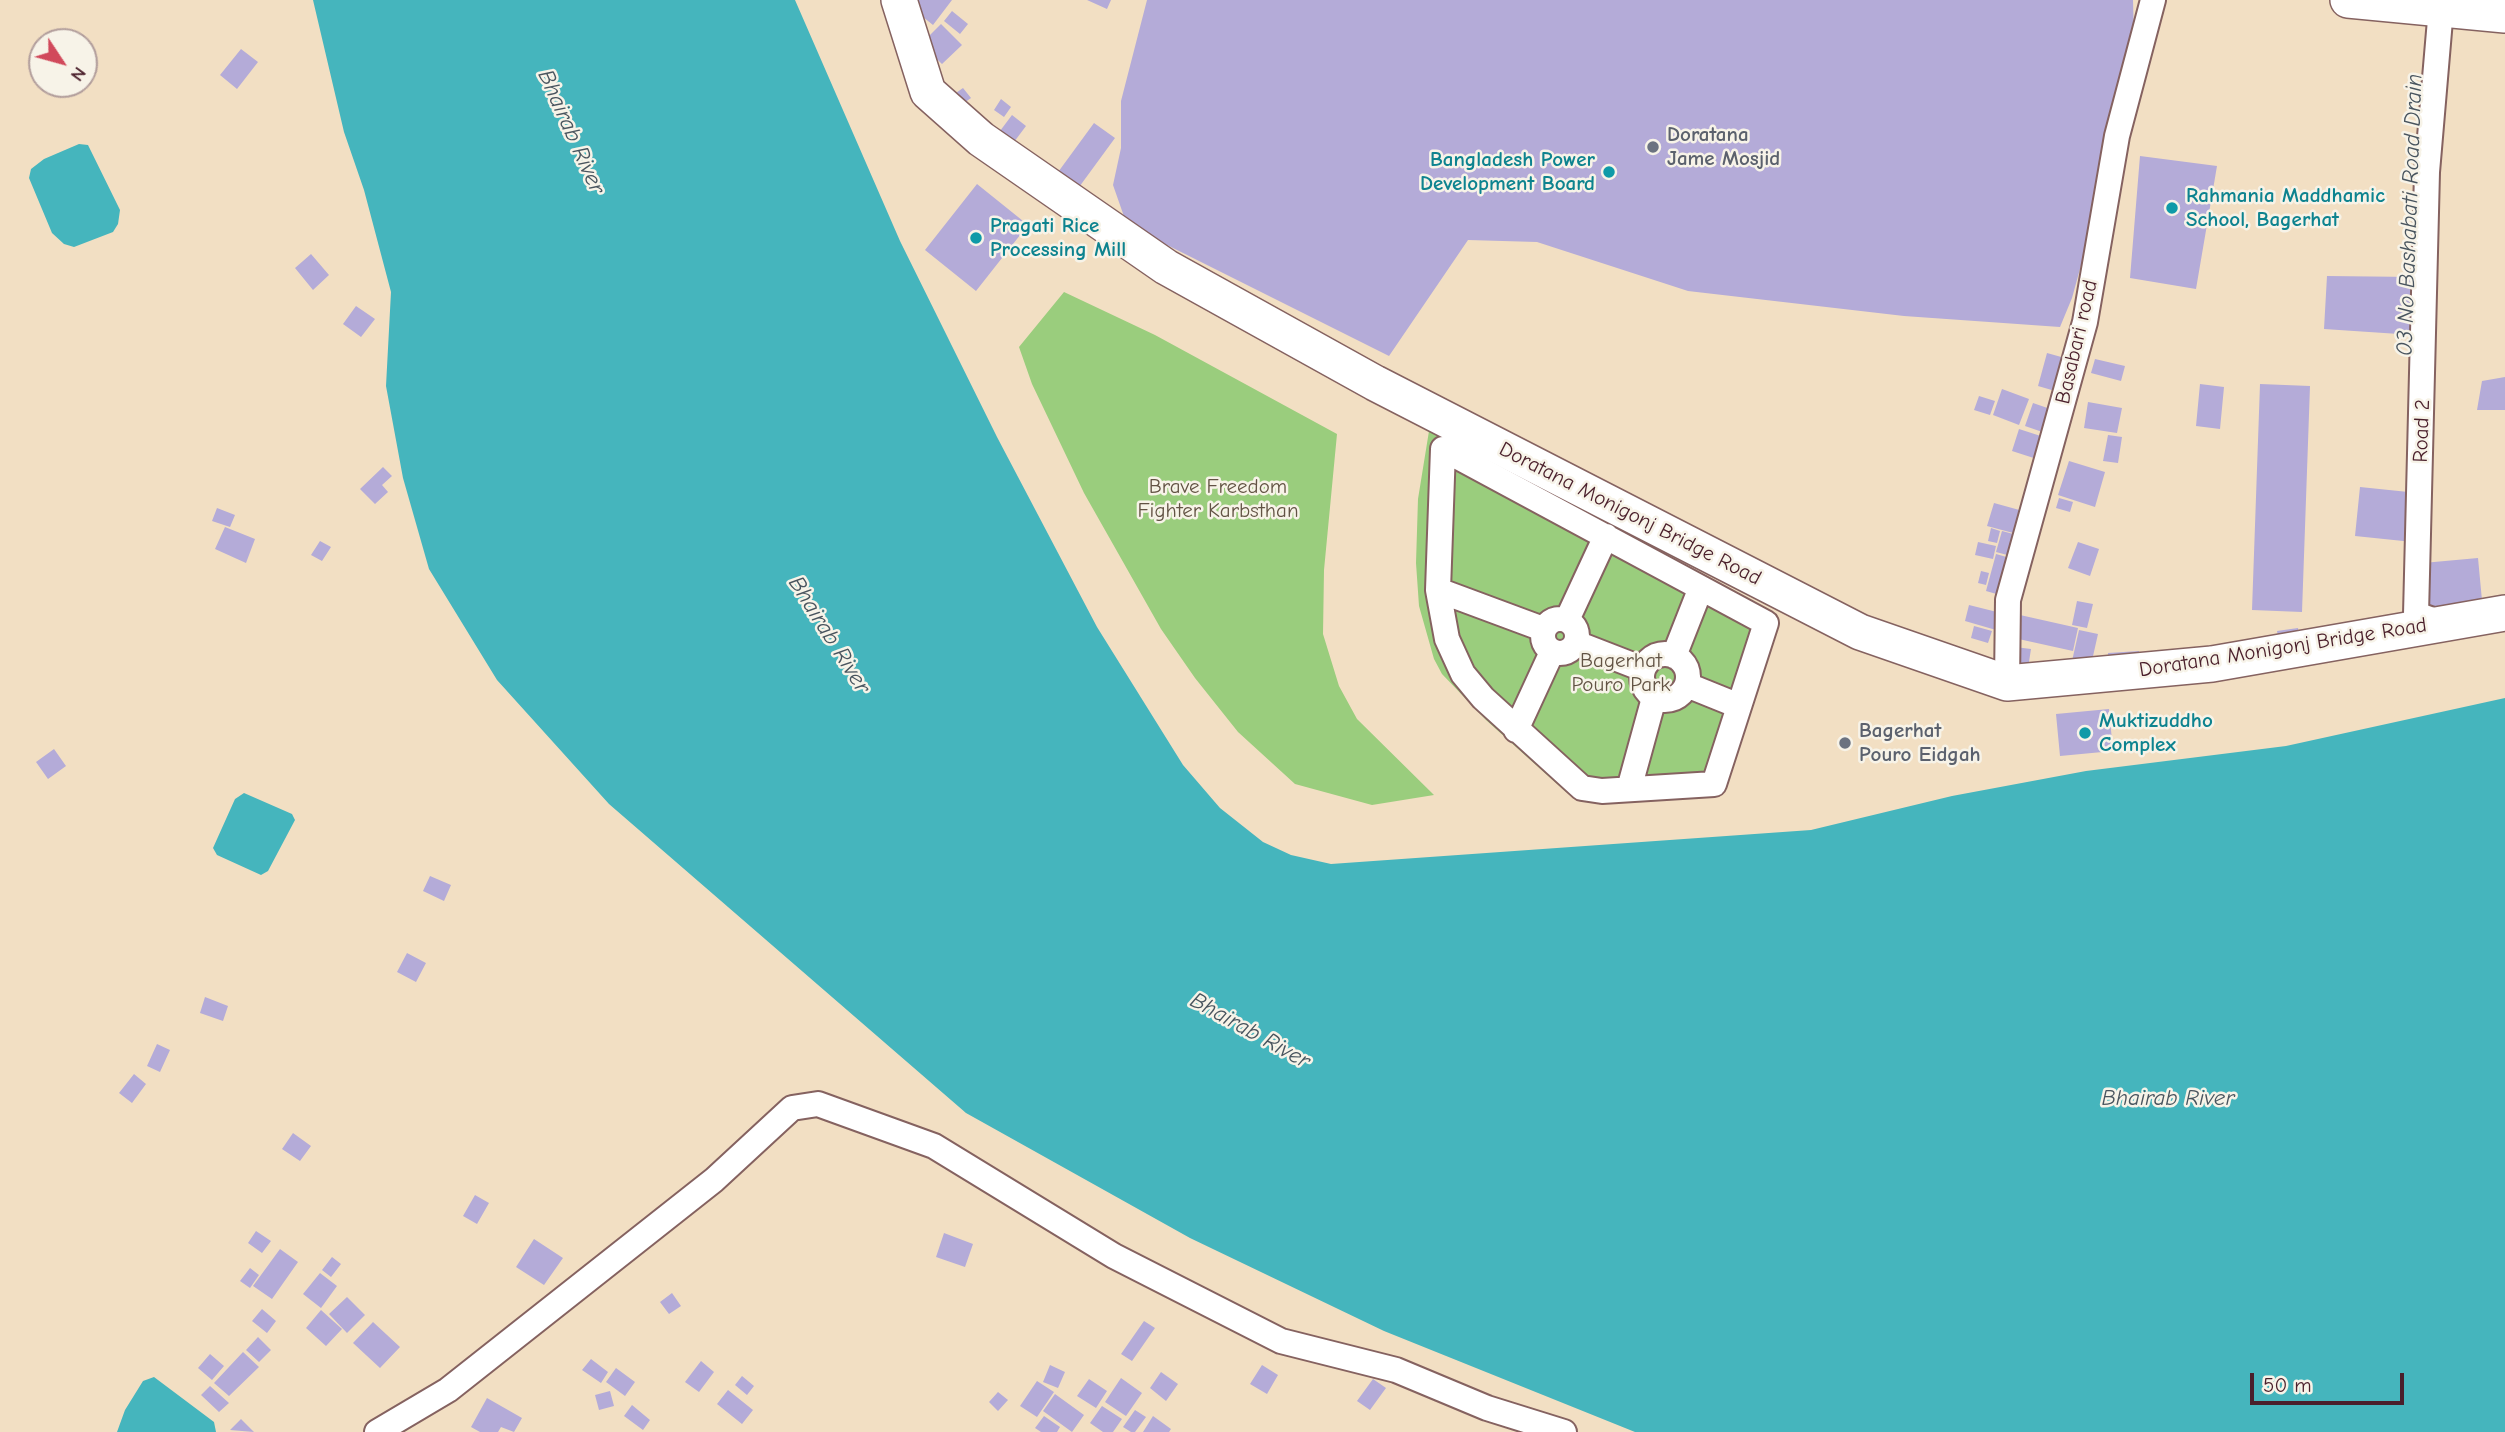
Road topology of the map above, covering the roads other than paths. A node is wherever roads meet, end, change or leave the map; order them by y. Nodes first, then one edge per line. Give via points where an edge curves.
1 (899, 0) edge
2 (2153, 0) edge
3 (2348, 0) edge
4 (2441, 8) junction
5 (2505, 15) edge
6 (1606, 536) junction
7 (1438, 590) junction
8 (1700, 590) junction
9 (2505, 613) edge
10 (1567, 620) junction
11 (2445, 624) junction
12 (1544, 629) junction
13 (1576, 643) junction
14 (1552, 652) junction
15 (1674, 656) junction
16 (1643, 669) junction
17 (2007, 683) junction
18 (1687, 685) junction
19 (1654, 698) junction
20 (1739, 706) junction
21 (1516, 730) junction
22 (1629, 789) junction
23 (377, 1432) edge
24 (1564, 1432) edge

1 - 17 main road, Doratana Monigonj Bridge Road via 928,92 981,139 1166,267 1375,383 1860,632
2 - 17 street, Basabari road via 2117,136 2085,322 2008,600
3 - 4 main road
4 - 5 main road
4 - 11 street, Road 2 via 2427,172 2416,614
6 - 7 street via 1443,449
6 - 8 street
6 - 10 street
7 - 12 street
7 - 21 street via 1447,639 1463,674
8 - 15 street
8 - 20 street via 1766,623
9 - 11 main road, Doratana Monigonj Bridge Road
10 - 12 street via 1553,619
10 - 13 street via 1576,629
11 - 17 main road, Doratana Monigonj Bridge Road via 2212,664
12 - 14 street via 1543,642
13 - 14 street via 1566,652
13 - 16 street
14 - 21 street
15 - 16 street via 1653,657
15 - 18 street via 1688,669
16 - 19 street via 1643,686
18 - 19 street via 1677,698
18 - 20 street
19 - 22 street
20 - 22 street via 1714,784
21 - 22 street via 1581,788
23 - 24 street via 447,1390 713,1180 792,1108 818,1104 934,1146 1114,1256 1281,1341 1396,1370 1487,1408

